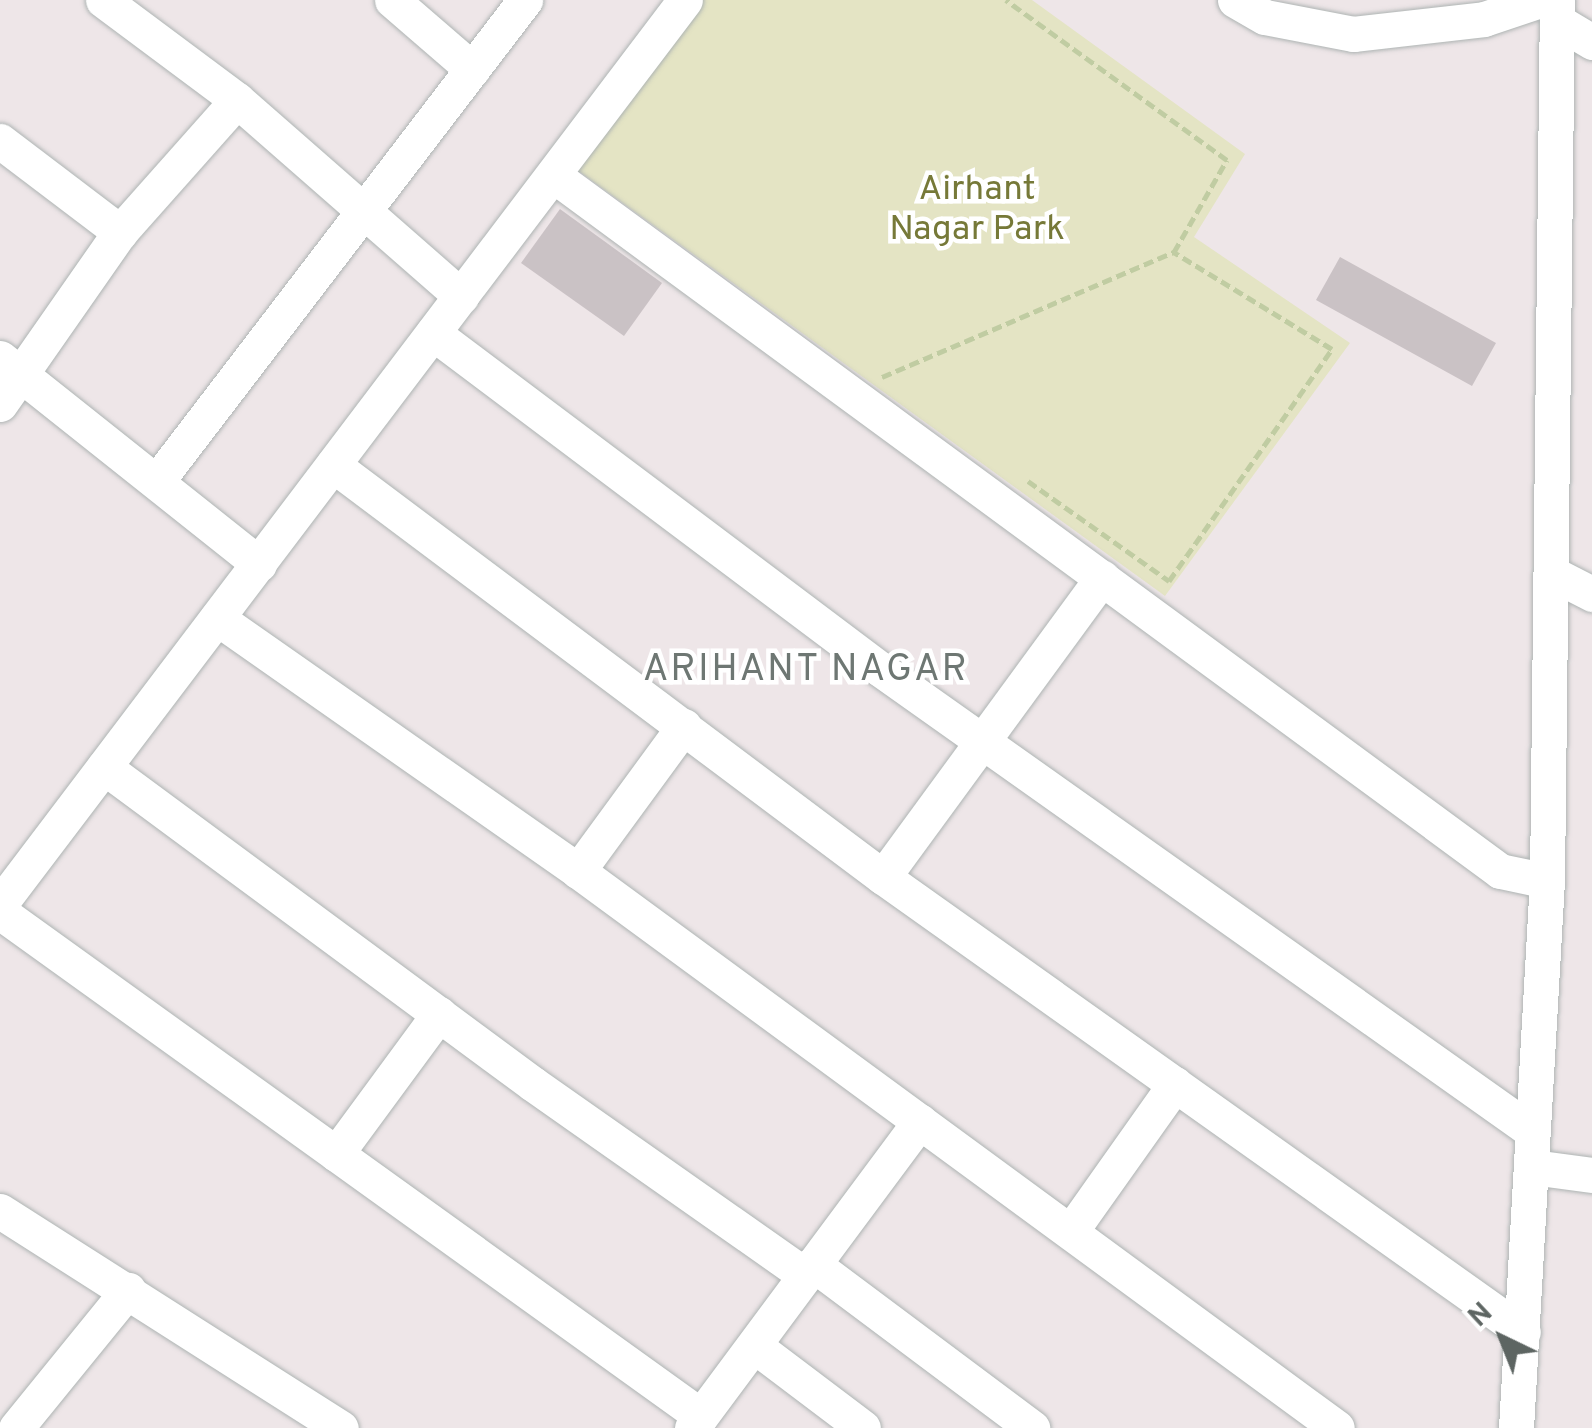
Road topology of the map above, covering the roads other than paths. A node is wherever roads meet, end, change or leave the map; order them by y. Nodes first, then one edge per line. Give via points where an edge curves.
1 (103, 0) edge
2 (392, 0) edge
3 (525, 0) edge
4 (685, 0) edge
5 (1235, 0) edge
6 (1539, 5) edge
7 (1592, 42) edge
8 (472, 69) junction
9 (238, 100) junction
10 (0, 141) edge
11 (552, 175) junction
12 (364, 212) junction
13 (120, 232) junction
14 (461, 296) junction
15 (433, 333) junction
16 (11, 367) edge
17 (0, 404) edge
18 (333, 465) junction
19 (157, 481) junction
20 (258, 564) junction
21 (1554, 574) junction
22 (1102, 578) junction
23 (1592, 594) edge
24 (217, 618) junction
25 (684, 726) junction
26 (982, 740) junction
27 (104, 767) junction
28 (578, 870) junction
29 (883, 878) junction
30 (1547, 881) junction
31 (0, 904) edge
32 (0, 912) edge
33 (439, 1014) junction
34 (1174, 1084) junction
35 (920, 1121) junction
36 (1532, 1131) junction
37 (336, 1154) junction
38 (1532, 1167) junction
39 (1592, 1175) edge
40 (0, 1212) edge
41 (1071, 1231) junction
42 (809, 1270) junction
43 (128, 1290) junction
44 (1523, 1332) junction
45 (756, 1347) junction
46 (696, 1422) edge
47 (16, 1428) edge
48 (341, 1428) edge
49 (863, 1428) edge
50 (1032, 1428) edge
51 (1337, 1428) edge
52 (1516, 1428) edge

1 - 9 street
2 - 8 street
3 - 8 street
4 - 11 street
5 - 6 street via 1266,17 1353,34 1484,19
6 - 7 street
6 - 21 street
8 - 12 street
9 - 12 street
9 - 13 street
10 - 13 street
11 - 14 street
11 - 22 street
12 - 14 street
12 - 19 street
13 - 16 street
14 - 15 street
15 - 18 street
15 - 26 street
16 - 17 street
16 - 19 street
18 - 20 street
18 - 25 street
19 - 20 street
20 - 24 street
21 - 23 street
21 - 30 street
22 - 26 street
22 - 30 street via 1500,871
24 - 27 street
24 - 28 street
25 - 28 street
25 - 29 street
26 - 29 street
26 - 36 street
27 - 31 street
27 - 33 street
28 - 35 street
29 - 34 street
30 - 36 street
32 - 37 street
33 - 37 street
33 - 42 street
34 - 41 street
34 - 44 street
35 - 41 street
35 - 42 street
36 - 38 street
37 - 46 street
38 - 39 street
38 - 44 street
40 - 43 street
41 - 51 street
42 - 45 street
42 - 50 street
43 - 47 street
43 - 48 street
44 - 52 street
45 - 46 street
45 - 49 street

